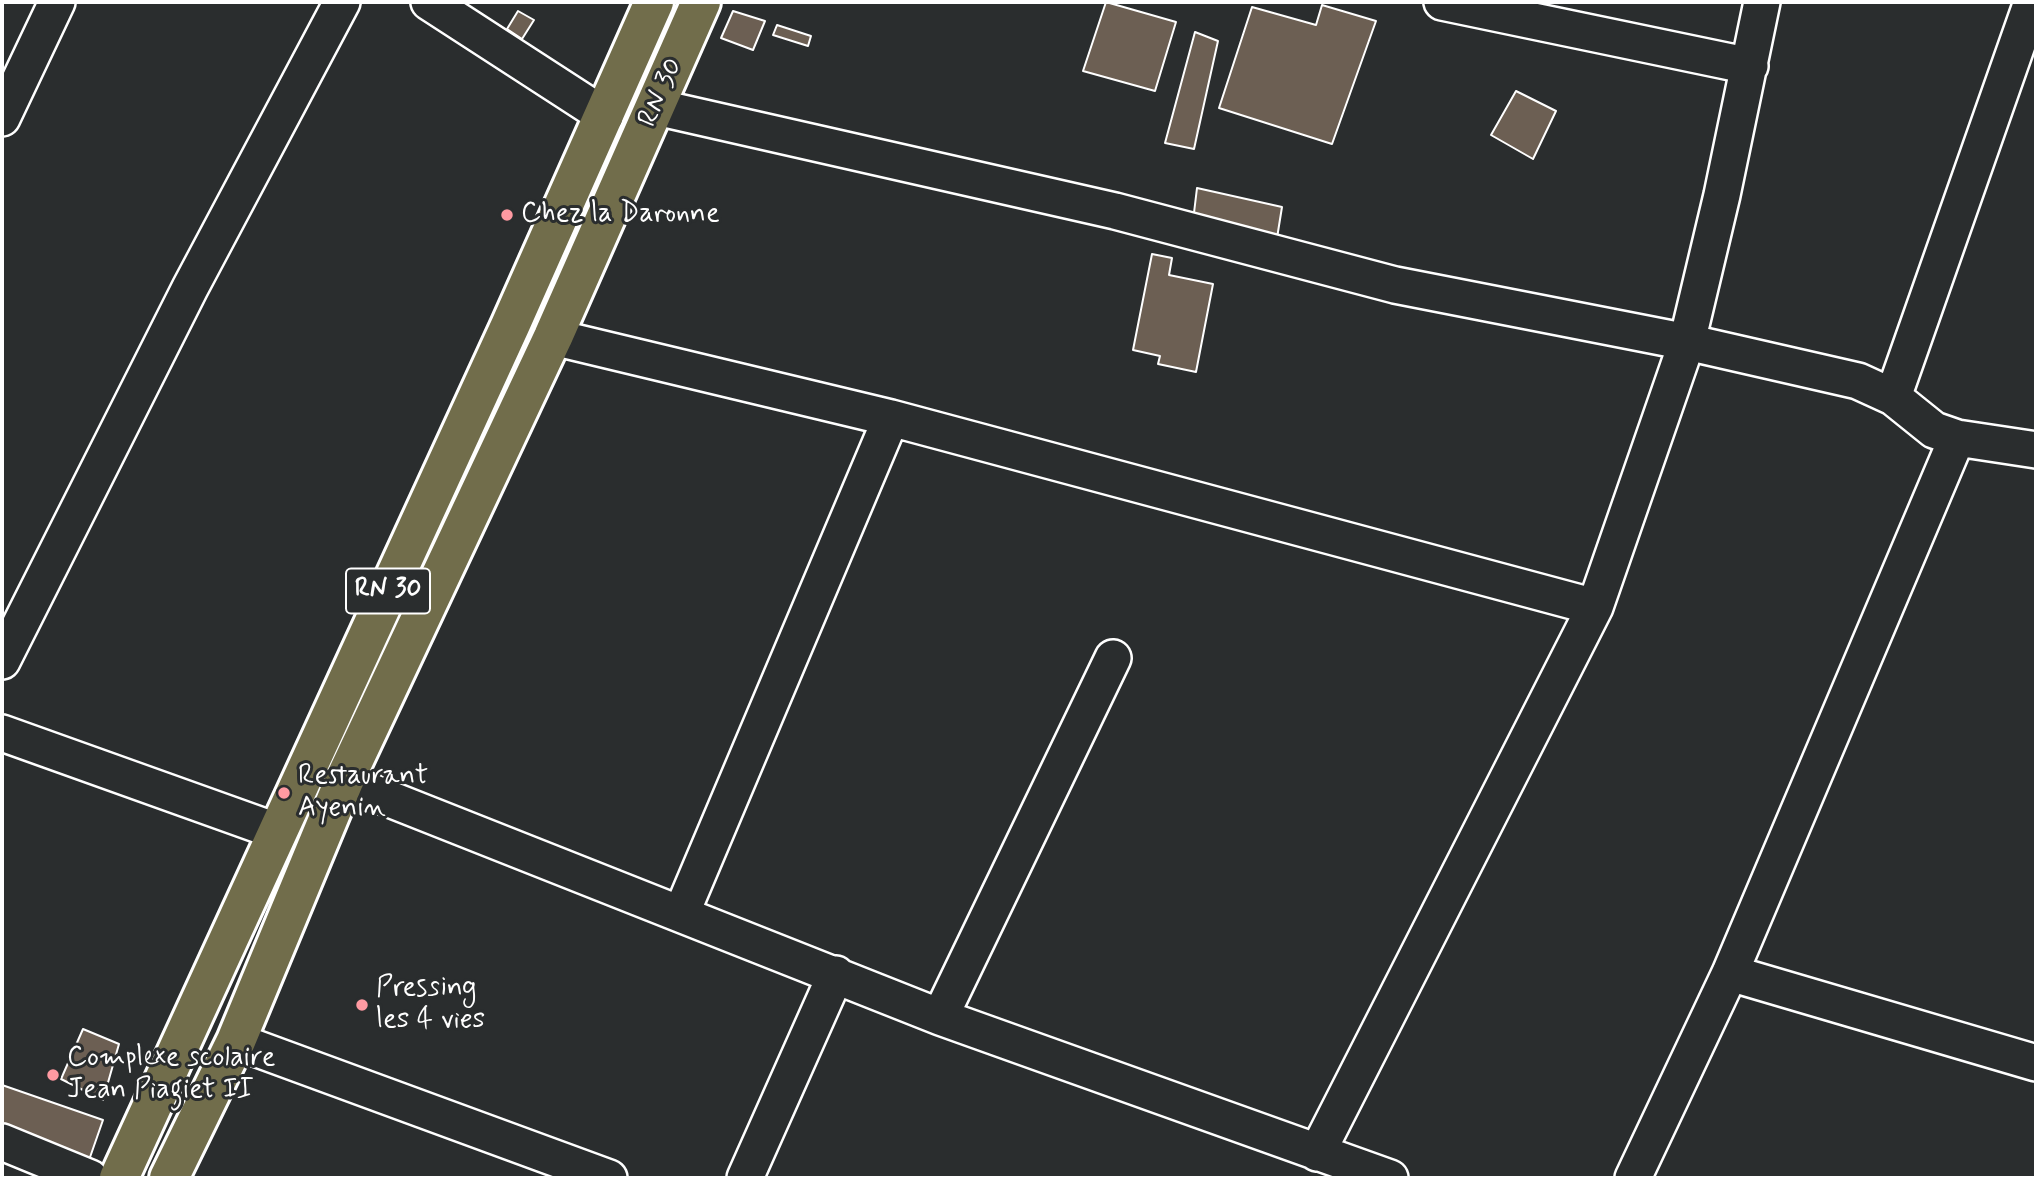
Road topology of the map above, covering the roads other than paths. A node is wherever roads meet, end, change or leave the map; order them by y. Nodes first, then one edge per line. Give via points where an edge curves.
1 (57, 2) edge
2 (342, 2) edge
3 (429, 2) edge
4 (654, 2) edge
5 (701, 2) edge
6 (1442, 2) edge
7 (1762, 2) edge
8 (2032, 2) edge
9 (1750, 66) junction
10 (656, 107) junction
11 (605, 116) junction
12 (2, 118) edge
13 (553, 337) junction
14 (1687, 342) junction
15 (1894, 397) junction
16 (891, 418) junction
17 (1957, 438) junction
18 (2036, 450) edge
19 (1595, 607) junction
20 (1112, 658) dead end
21 (2, 662) edge
22 (2, 733) edge
23 (344, 781) junction
24 (276, 831) junction
25 (681, 914) junction
26 (1730, 973) junction
27 (836, 974) junction
28 (940, 1017) junction
29 (236, 1041) junction
30 (2036, 1063) edge
31 (2, 1142) edge
32 (1317, 1153) junction
33 (90, 1178) edge
34 (118, 1178) edge
35 (169, 1178) edge
36 (609, 1178) edge
37 (745, 1178) edge
38 (1390, 1178) edge
39 (1633, 1178) edge

1 - 12 street
2 - 21 street via 190,288
3 - 11 street
4 - 11 main road, RN 30
5 - 10 main road, RN 30 / RN 30
6 - 9 street
7 - 9 street
8 - 15 street
9 - 14 street
10 - 13 main road, RN 30 / RN 30
10 - 14 street via 1115,211 1395,285
11 - 24 main road, RN 30
13 - 16 street
13 - 23 main road, RN 30 / RN 30
14 - 15 street via 1858,381
14 - 19 street
15 - 17 street via 1934,430
16 - 19 street
16 - 25 street
17 - 18 street
17 - 26 street
19 - 32 street
20 - 28 street
22 - 24 street
23 - 25 street
23 - 29 main road, RN 30 / RN 30
24 - 34 main road, RN 30
25 - 27 street
26 - 30 street
26 - 39 street
27 - 28 street
27 - 37 street
28 - 32 street
29 - 35 main road, RN 30 / RN 30
29 - 36 street
31 - 33 street
32 - 38 street

